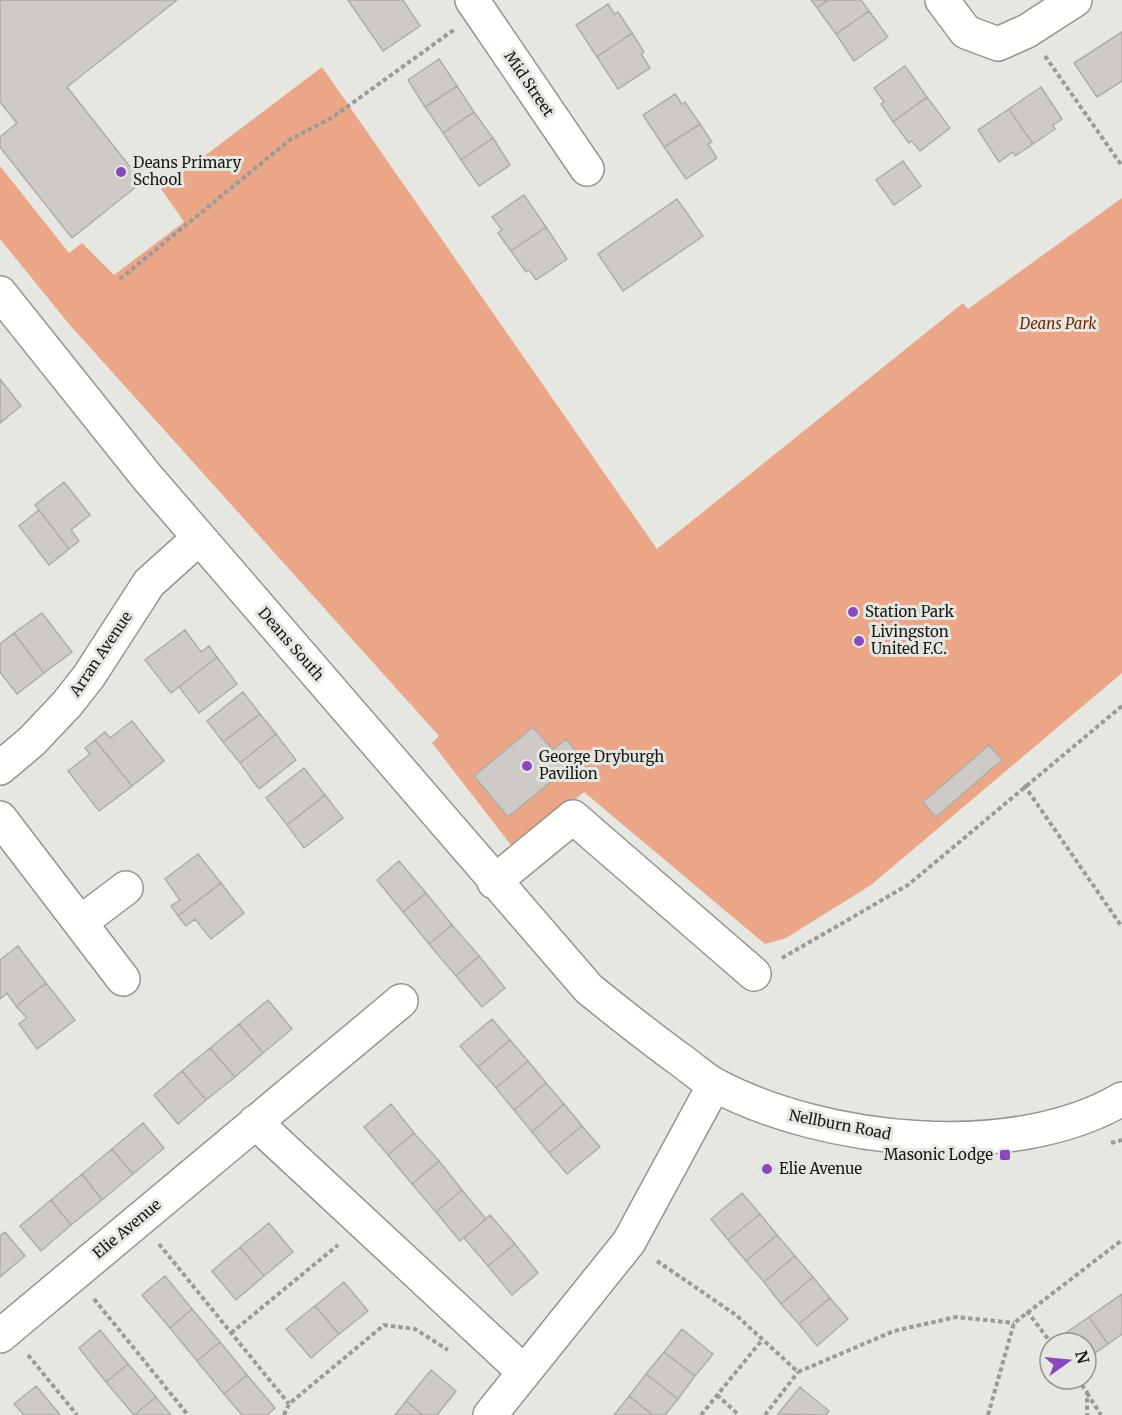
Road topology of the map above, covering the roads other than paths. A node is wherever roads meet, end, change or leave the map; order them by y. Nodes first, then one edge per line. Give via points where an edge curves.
1 (942, 0) edge
2 (1075, 0) edge
3 (476, 5) edge
4 (587, 169) dead end
5 (0, 293) edge
6 (199, 538) junction
7 (0, 768) edge
8 (0, 819) edge
9 (494, 882) junction
10 (126, 888) dead end
11 (81, 922) junction
12 (754, 974) road end
13 (123, 979) dead end
14 (589, 989) joint
15 (400, 1001) dead end
16 (714, 1085) junction
17 (1122, 1099) edge
18 (255, 1122) junction
19 (4, 1333) edge
20 (524, 1372) junction
21 (490, 1415) edge

1 - 2 street via 966,32 998,44 1027,31
3 - 4 street, Mid Street
5 - 6 street, Deans South
6 - 7 street, Arran Avenue via 149,583 67,704
6 - 9 street, Deans South
8 - 11 street
9 - 12 street via 573,817
9 - 14 street, Deans South
10 - 11 street
11 - 13 street
14 - 16 street, Nellburn Road
15 - 18 street, Elie Avenue
16 - 17 street, Nellburn Road via 789,1116 886,1136 1006,1137 1098,1113
16 - 20 street via 629,1242
18 - 19 street, Elie Avenue
18 - 20 street
20 - 21 street

